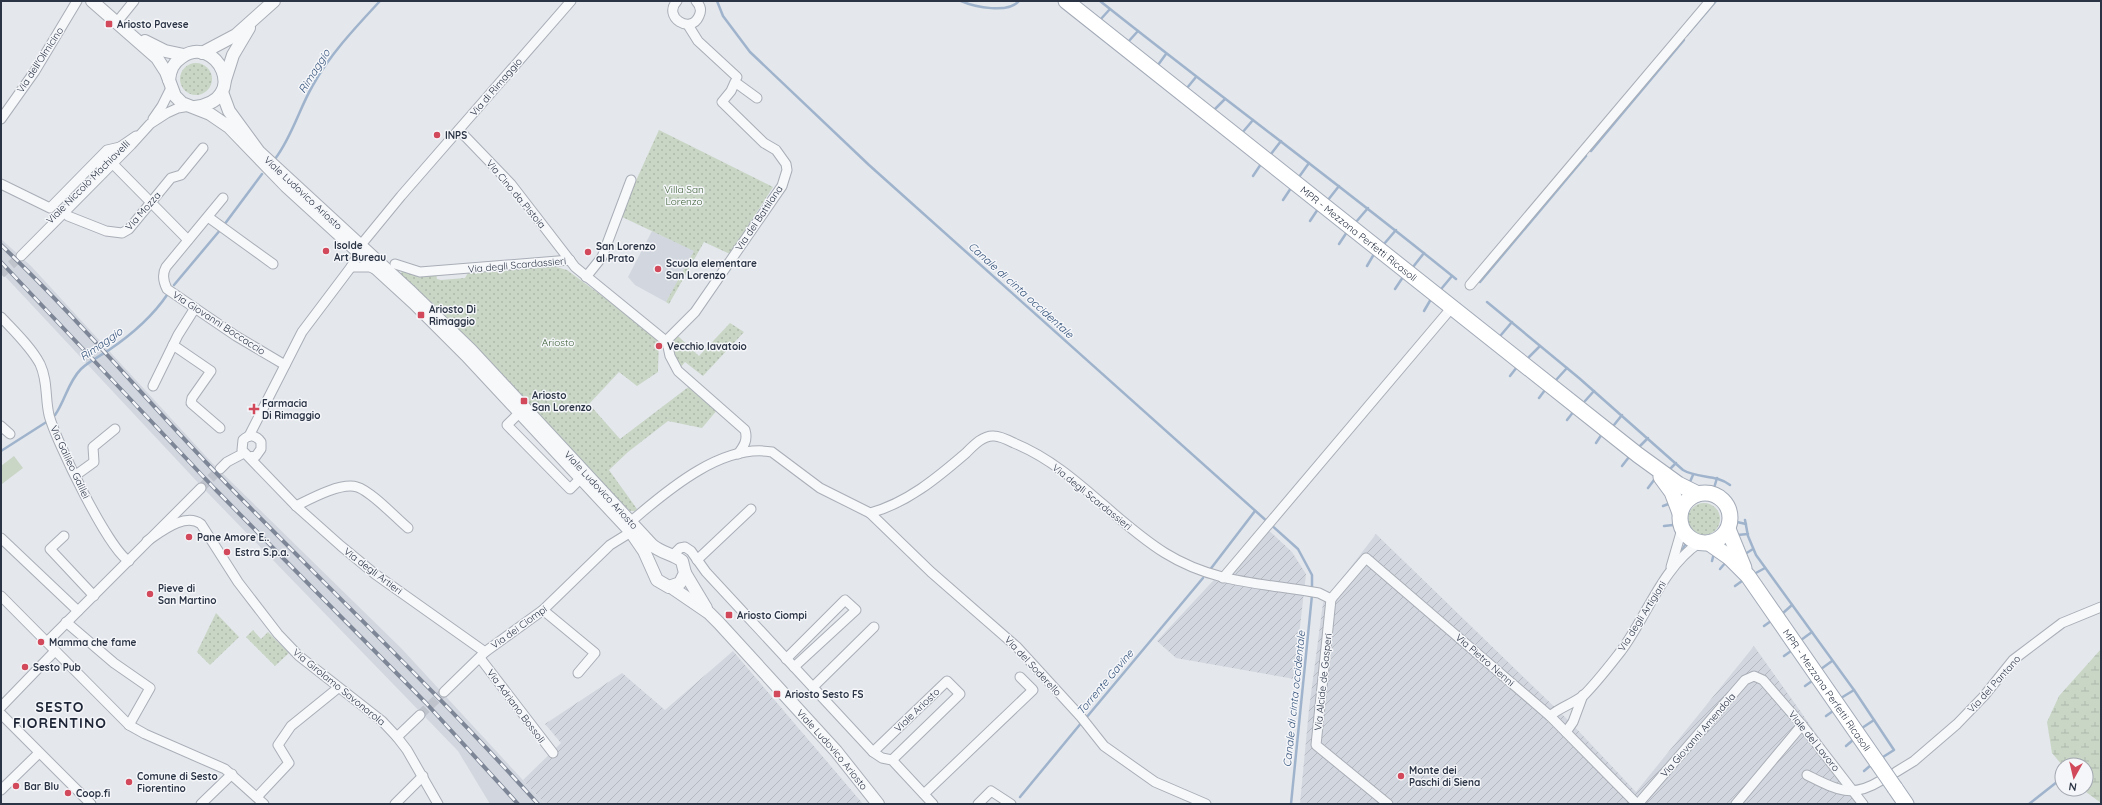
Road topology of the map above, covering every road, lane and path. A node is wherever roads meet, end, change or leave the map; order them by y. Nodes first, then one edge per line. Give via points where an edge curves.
1 (77, 1) edge
2 (92, 1) edge
3 (134, 1) edge
4 (274, 1) edge
5 (571, 1) edge
6 (677, 1) edge
7 (696, 1) edge
8 (1066, 1) edge
9 (1710, 1) edge
10 (256, 19) junction
11 (117, 22) junction
12 (688, 25) junction
13 (131, 34) junction
14 (202, 53) junction
15 (184, 55) junction
16 (737, 77) dead end
17 (225, 80) junction
18 (170, 84) junction
19 (222, 92) junction
20 (757, 98) dead end
21 (192, 107) junction
22 (1, 119) edge
23 (150, 124) junction
24 (459, 130) junction
25 (140, 133) junction
26 (120, 146) junction
27 (203, 148) dead end
28 (257, 154) junction
29 (113, 164) junction
30 (631, 180) dead end
31 (1, 184) edge
32 (223, 198) dead end
33 (152, 202) junction
34 (68, 216) dead end
35 (208, 217) junction
36 (188, 240) junction
37 (360, 249) junction
38 (570, 260) junction
39 (273, 264) dead end
40 (395, 264) dead end
41 (351, 267) junction
42 (383, 274) junction
43 (586, 277) junction
44 (1470, 285) dead end
45 (1446, 306) junction
46 (195, 308) junction
47 (1, 317) edge
48 (667, 342) junction
49 (173, 345) junction
50 (285, 365) junction
51 (153, 386) dead end
52 (519, 413) junction
53 (534, 419) junction
54 (1, 426) edge
55 (220, 428) dead end
56 (115, 429) dead end
57 (10, 434) dead end
58 (252, 437) junction
59 (260, 452) junction
60 (738, 454) junction
61 (247, 455) junction
62 (1652, 466) junction
63 (220, 470) tunnel mouth
64 (76, 475) junction
65 (270, 477) junction
66 (350, 478) dead end
67 (581, 478) junction
68 (342, 487) junction
69 (201, 488) tunnel mouth
70 (1698, 494) junction
71 (296, 506) junction
72 (751, 509) dead end
73 (1680, 512) junction
74 (870, 513) junction
75 (632, 524) junction
76 (408, 528) dead end
77 (1682, 529) junction
78 (1728, 529) junction
79 (64, 536) dead end
80 (1, 538) edge
81 (148, 541) junction
82 (1704, 543) junction
83 (671, 556) junction
84 (697, 560) junction
85 (129, 561) junction
86 (654, 572) junction
87 (1669, 572) junction
88 (685, 573) junction
89 (1748, 576) junction
90 (1223, 578) junction
91 (671, 587) junction
92 (1, 596) edge
93 (94, 596) junction
94 (1331, 599) junction
95 (2101, 607) edge
96 (543, 610) junction
97 (78, 611) junction
98 (709, 613) junction
99 (66, 622) junction
100 (874, 627) dead end
101 (48, 641) junction
102 (55, 651) junction
103 (483, 655) junction
104 (786, 659) junction
105 (794, 667) junction
106 (578, 673) dead end
107 (1020, 676) dead end
108 (1763, 680) joint
109 (812, 687) junction
110 (338, 688) junction
111 (444, 692) tunnel mouth
112 (1584, 695) junction
113 (1, 707) edge
114 (1, 714) edge
115 (420, 715) tunnel mouth
116 (1550, 716) junction
117 (129, 724) junction
118 (1802, 725) junction
119 (1566, 732) junction
120 (397, 736) junction
121 (873, 752) junction
122 (40, 753) junction
123 (553, 753) dead end
124 (892, 760) junction
125 (1896, 772) dead end
126 (232, 774) junction
127 (1807, 775) dead end
128 (423, 776) junction
129 (1880, 782) dead end
130 (1, 790) edge
131 (1855, 791) junction
132 (924, 794) junction
133 (257, 797) junction
134 (877, 802) edge
135 (91, 804) edge
136 (201, 804) edge
137 (264, 804) edge
138 (395, 804) edge
139 (438, 804) edge
140 (933, 804) edge
141 (978, 804) edge
142 (1011, 804) edge
143 (1206, 804) edge
144 (1388, 804) edge
145 (1638, 804) edge
146 (1736, 804) edge
147 (1863, 804) edge
148 (1906, 804) edge

1 - 22 street, Via dell'Olmicino via 35,71
2 - 11 street, Viale Ludovico Ariosto
3 - 11 street
4 - 10 street
5 - 24 street, Via di Rimaggio
6 - 12 street via 673,7 674,16 680,23
7 - 12 street via 700,8 699,17
8 - 45 main road, MPR - Mezzana Perfetti Ricasoli
9 - 44 street
10 - 14 street via 236,35
10 - 17 street via 236,50
11 - 13 street, Viale Ludovico Ariosto
12 - 16 street via 698,41
13 - 15 street, Viale Ludovico Ariosto via 153,46
13 - 18 street, Viale Ludovico Ariosto via 157,58
14 - 15 street, Viale Ludovico Ariosto via 192,52
14 - 17 street via 215,58 220,64
15 - 18 street via 173,66
17 - 19 street
18 - 21 street, Viale Ludovico Ariosto via 175,96
18 - 23 street via 162,106
19 - 21 street via 207,106
19 - 28 street, Viale Ludovico Ariosto via 229,112
20 - 48 street, Via dei Battilana via 735,82 722,102 764,143 776,150 786,164 782,186 695,312
21 - 23 street via 178,108
21 - 28 street, Viale Ludovico Ariosto via 218,119
23 - 25 street
24 - 37 street, Via di Rimaggio
24 - 38 street, Via Cino da Pistoia via 511,184
25 - 26 street, Viale Niccolò Machiavelli
25 - 29 street, Viale Niccolò Machiavelli
26 - 29 street, Viale Niccolò Machiavelli via 19,254
26 - 31 street via 104,153 50,208
27 - 33 street, Via Mozza via 181,175 171,178
28 - 37 street, Viale Ludovico Ariosto
29 - 33 street
30 - 43 street via 602,257
32 - 35 street, Via Giovanni Boccaccio
33 - 34 street, Via Mozza via 129,229 119,234
33 - 36 street
35 - 36 street, Via Giovanni Boccaccio
35 - 39 street
36 - 46 street, Via Giovanni Boccaccio via 166,266 164,283 173,294
37 - 41 street, Via di Rimaggio
37 - 42 street, Viale Ludovico Ariosto
37 - 53 street, Viale Ludovico Ariosto via 442,322
38 - 40 street, Via degli Scardassieri via 420,272
38 - 43 street, Via degli Scardassieri
41 - 42 street via 370,267
41 - 50 street, Via di Rimaggio via 302,332
42 - 52 street, Viale Ludovico Ariosto via 466,355
43 - 48 street, Via degli Scardassieri
45 - 62 main road, MPR - Mezzana Perfetti Ricasoli via 1465,316
45 - 90 street
46 - 49 street
46 - 50 street, Via Giovanni Boccaccio
47 - 64 street, Via Galileo Galilei via 39,362 46,386 52,425
48 - 60 street via 670,356 678,371 745,430 746,443
49 - 51 street
49 - 55 street via 211,371 191,403
50 - 58 street, Via di Rimaggio
52 - 53 street, Viale Ludovico Ariosto via 521,411
52 - 67 street, Viale Ludovico Ariosto
52 - 67 street, Viale Ludovico Ariosto via 507,425 570,488
53 - 75 street, Viale Ludovico Ariosto
54 - 57 street
56 - 64 street via 93,447 94,462
58 - 59 street, Via di Rimaggio via 261,442
58 - 61 street, Via di Rimaggio via 241,443
59 - 61 street via 256,456
59 - 65 street, Via degli Artieri
60 - 74 street via 763,450 772,452 820,488
60 - 75 street, Via dei Ciompi via 695,472 658,498
61 - 63 street via 227,462
61 - 65 street, Via degli Artieri
62 - 70 main road, MPR - Mezzana Perfetti Ricasoli
62 - 73 main road, MPR - Mezzana Perfetti Ricasoli via 1672,492
64 - 85 street, Via Galileo Galilei via 112,544
65 - 71 street, Via degli Artieri
66 - 68 street
67 - 75 street, Viale Ludovico Ariosto
68 - 71 street
68 - 76 street via 357,487 366,492
69 - 81 street
70 - 73 main road via 1686,501
70 - 78 main road via 1711,494 1722,500 1730,516
71 - 103 street, Via degli Artieri via 375,574
72 - 84 street
73 - 77 main road
74 - 90 street, Via degli Scardassieri via 904,501 979,442 986,437 994,436 1026,448 1062,471 1114,516 1166,554 1195,569
74 - 143 street, Via del Soderello via 931,572 1017,647 1104,746 1155,782
75 - 83 street, Viale Ludovico Ariosto via 660,552
75 - 86 street, Viale Ludovico Ariosto
75 - 96 street, Via dei Ciompi
77 - 82 main road via 1686,536
77 - 87 street, Via degli Artigiani
78 - 82 main road via 1722,537
78 - 89 main road, MPR - Mezzana Perfetti Ricasoli
79 - 93 street via 50,549
80 - 97 street
81 - 85 street
81 - 110 street, Via Girolamo Savonarola via 161,531 179,523 193,520 200,523 238,582 278,634 299,656
82 - 87 street, Via degli Artigiani via 1686,553
82 - 89 main road, MPR - Mezzana Perfetti Ricasoli via 1729,557
83 - 84 street via 685,547
83 - 86 street via 661,559
83 - 88 street, Viale Ludovico Ariosto via 682,561
84 - 104 street
85 - 93 street
86 - 91 street, Viale Ludovico Ariosto via 661,584
87 - 112 street, Via degli Artigiani via 1621,651
88 - 91 street via 680,583
88 - 98 street, Viale Ludovico Ariosto
89 - 148 main road, MPR - Mezzana Perfetti Ricasoli, bridge
90 - 94 street, Via degli Scardassieri via 1319,593
91 - 98 street, Viale Ludovico Ariosto
92 - 101 street
93 - 97 street
94 - 116 street, Via Pietro Nenni via 1366,558
94 - 144 street, Via Alcide de Gasperi via 1316,745
95 - 125 street, Via del Pantano via 2062,623 2017,656 1957,724 1914,761
96 - 103 street, Via dei Ciompi
96 - 106 street via 593,650 595,654
97 - 99 street
98 - 134 street, Viale Ludovico Ariosto via 791,700
99 - 101 street
99 - 117 street via 114,663 150,688
100 - 109 street
101 - 102 street
102 - 113 street
102 - 117 street
103 - 111 street, Via dei Ciompi
103 - 123 street, Via Adriano Bossoli
104 - 105 street
104 - 105 street via 845,600 856,610
105 - 109 street
107 - 132 street via 1032,690
108 - 118 street, Viale del Lavoro
108 - 145 street, Via Giovanni Amendola via 1754,676 1745,680
109 - 121 street
110 - 120 street, Via Girolamo Savonarola via 382,721
110 - 133 street via 291,726 278,745 289,763
112 - 116 street, Via degli Artigiani
112 - 119 street, Via degli Artigiani
114 - 122 street
115 - 120 street
116 - 119 street, Via Pietro Nenni
117 - 126 street via 145,734 188,751
118 - 131 street, Viale del Lavoro
118 - 146 street
119 - 145 street, Via Pietro Nenni
120 - 128 street, Via Girolamo Savonarola
121 - 124 street via 882,758
121 - 124 street, Viale Ariosto via 947,681 960,694
122 - 130 street
122 - 135 street
124 - 132 street
126 - 133 street
126 - 136 street
127 - 131 street via 1832,788
128 - 138 street
128 - 139 street, Via Girolamo Savonarola
129 - 131 street
131 - 147 street, Viale del Lavoro
132 - 140 street
133 - 137 street
141 - 142 street via 991,791

